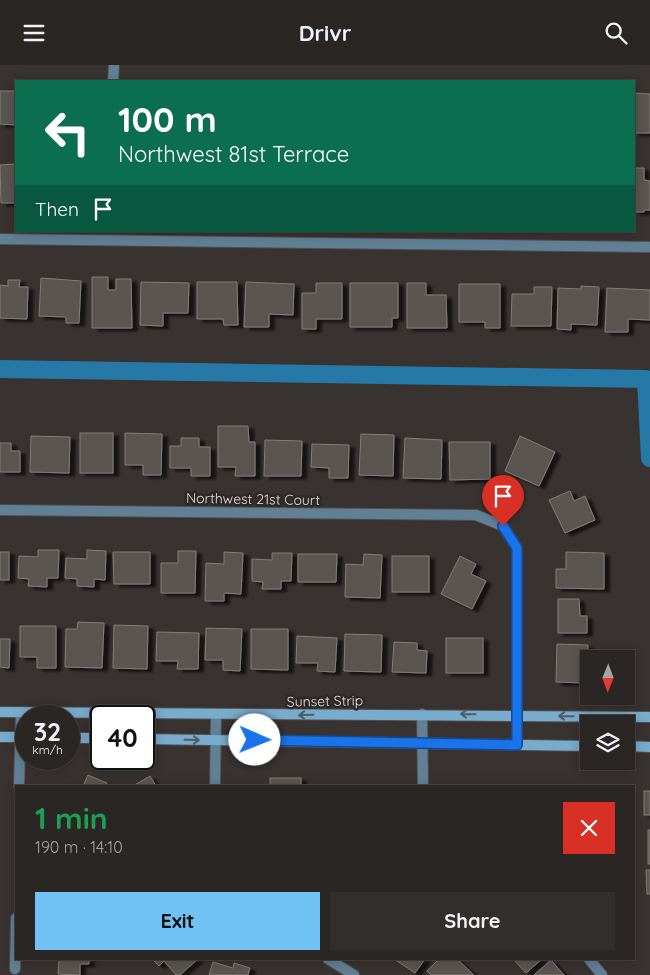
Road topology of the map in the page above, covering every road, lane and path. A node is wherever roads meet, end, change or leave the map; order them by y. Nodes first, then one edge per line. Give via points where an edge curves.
1 (114, 65) edge
2 (114, 80) edge
3 (109, 236) edge
4 (0, 239) edge
5 (650, 247) edge
6 (0, 510) edge
7 (0, 711) edge
8 (15, 712) edge
9 (80, 713) edge
10 (422, 713) junction
11 (216, 715) junction
12 (517, 715) junction
13 (650, 717) edge
14 (0, 737) edge
15 (15, 737) edge
16 (155, 739) edge
17 (216, 740) junction
18 (422, 743) junction
19 (517, 745) junction
20 (580, 746) edge
21 (635, 746) edge
22 (650, 747) edge
23 (20, 770) edge
24 (19, 785) edge
25 (215, 785) edge
26 (422, 785) edge
27 (15, 960) edge
28 (330, 960) edge
29 (590, 960) edge
30 (15, 969) dead end
31 (354, 975) edge
32 (602, 975) edge

1 - 2 street
3 - 4 street
3 - 5 street
6 - 12 street, Northwest 21st Court via 476,515 503,526 517,548
7 - 8 street, Sunset Strip
9 - 11 street, Sunset Strip
10 -> 11 street, Sunset Strip
12 -> 10 street, Sunset Strip
10 - 18 street
11 - 17 street
13 -> 12 street, Sunset Strip
12 - 19 street
14 - 15 street
16 -> 17 street
17 - 18 street
17 - 25 street
18 - 19 street
18 - 26 street
19 - 20 street
21 - 22 street
23 - 24 street
27 - 30 street
28 - 31 street
29 - 32 street

